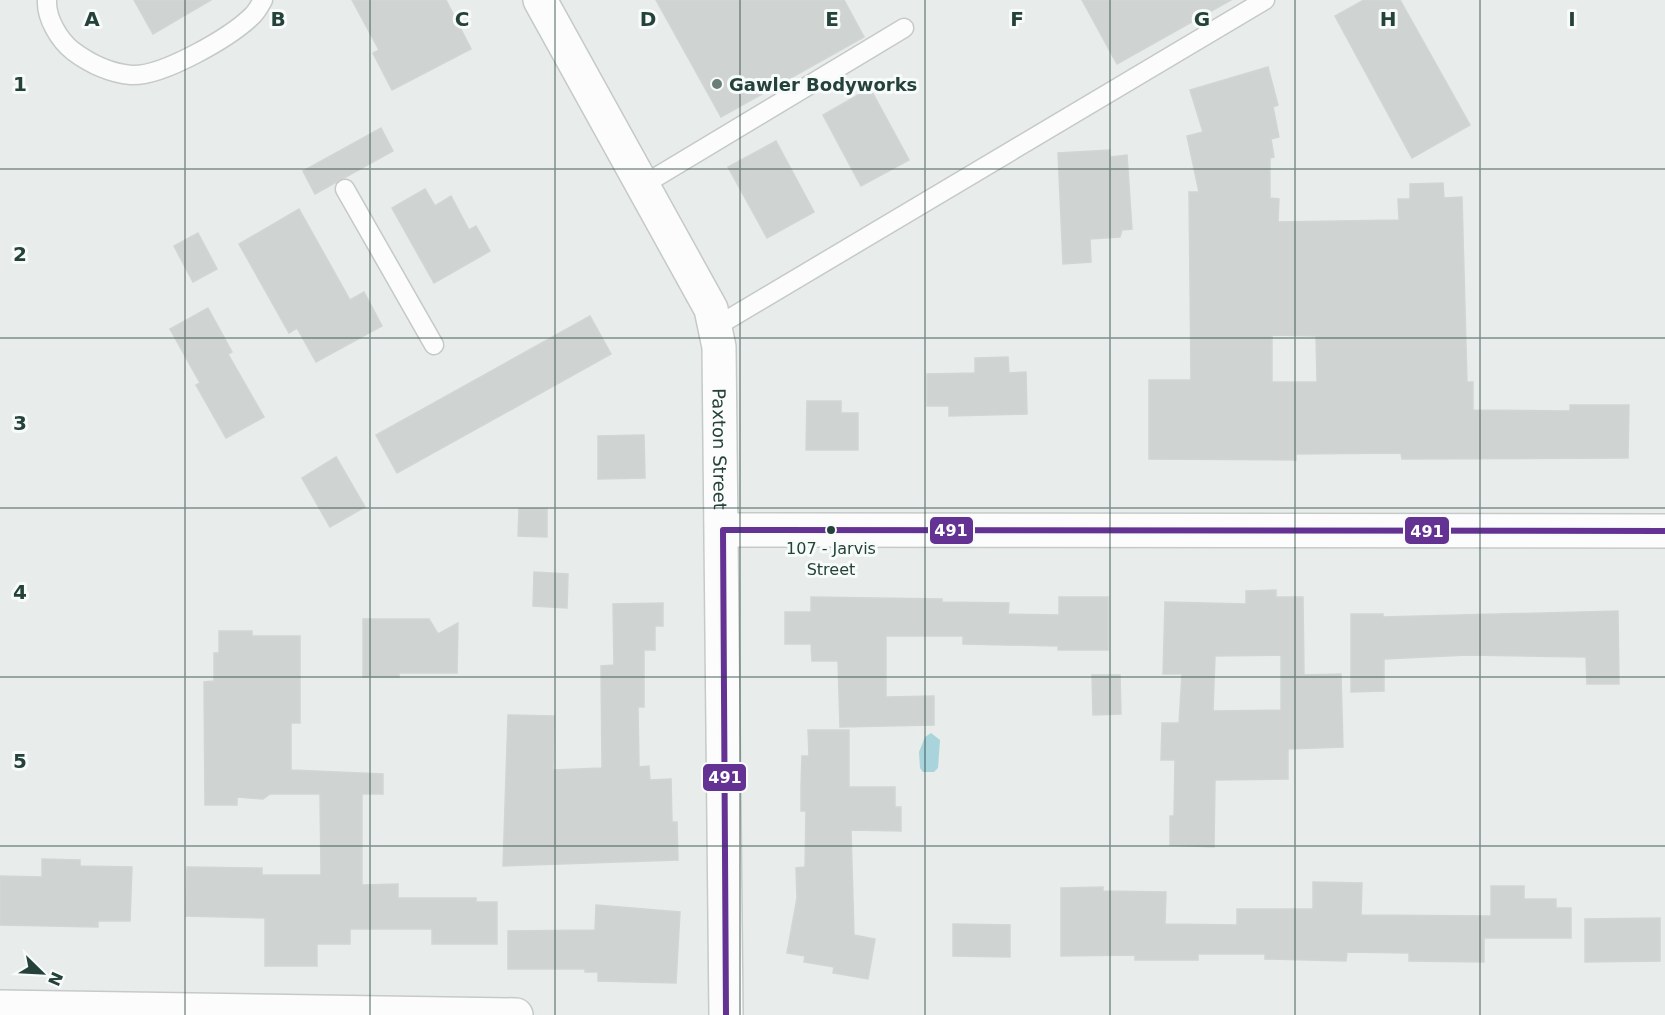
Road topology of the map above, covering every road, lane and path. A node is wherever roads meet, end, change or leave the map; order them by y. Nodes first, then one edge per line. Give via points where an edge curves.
1 (47, 0) edge
2 (262, 0) edge
3 (540, 0) edge
4 (1265, 0) edge
5 (904, 28) dead end
6 (643, 185) junction
7 (345, 189) dead end
8 (717, 326) junction
9 (434, 345) dead end
10 (723, 530) junction
11 (1665, 531) edge
12 (0, 1007) edge
13 (516, 1015) edge
14 (726, 1015) edge

1 - 2 lane via 61,42 90,64 132,75 165,68 228,34 254,15
3 - 6 street, Paxton Street
4 - 8 lane
5 - 6 lane
6 - 8 street, Paxton Street
7 - 9 lane
8 - 10 street, Paxton Street
10 - 11 street
10 - 14 street, Paxton Street
12 - 13 street

